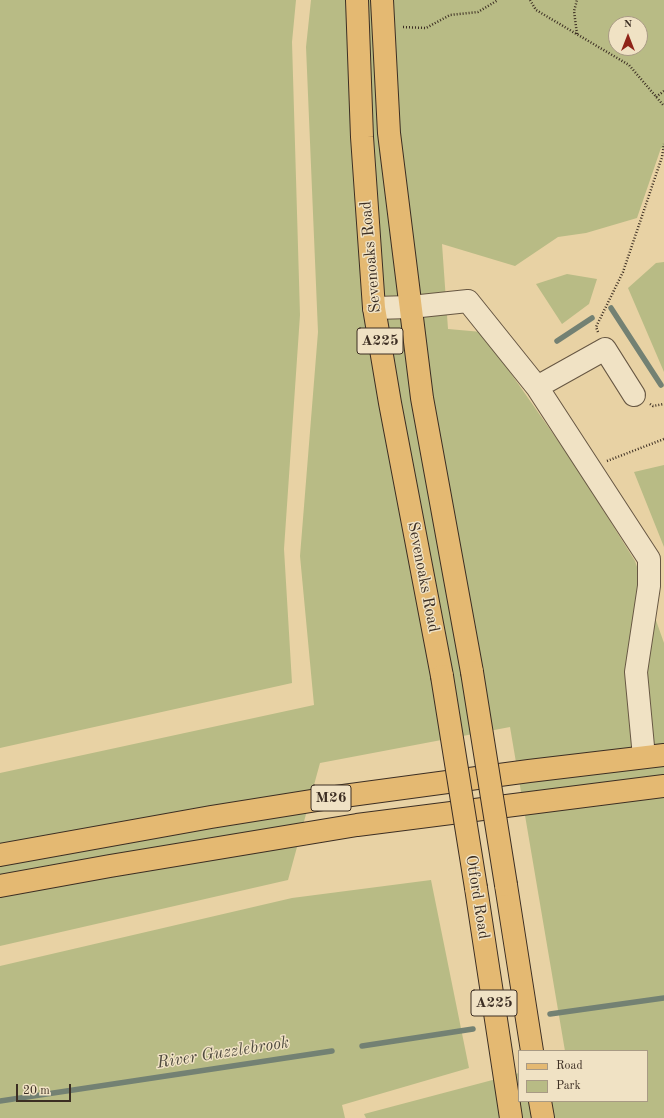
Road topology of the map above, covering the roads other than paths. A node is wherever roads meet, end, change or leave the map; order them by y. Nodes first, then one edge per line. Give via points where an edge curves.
1 (358, 0) edge
2 (382, 0) edge
3 (411, 307) junction
4 (374, 308) junction
5 (537, 387) junction
6 (634, 395) dead end
7 (472, 672) joint
8 (442, 676) joint
9 (654, 756) edge
10 (664, 786) edge
11 (0, 855) edge
12 (0, 886) edge
13 (532, 1050) edge
14 (540, 1102) edge
15 (511, 1118) edge
16 (543, 1118) edge

1 - 4 main road, Sevenoaks Road / A225 via 362,137
2 - 3 main road, Sevenoaks Road / A225 via 389,132
3 - 4 street
3 - 5 street via 468,300
3 - 7 main road, Sevenoaks Road / A225 via 422,398
4 - 8 main road, Sevenoaks Road / A225
5 - 6 street via 605,349
5 - 9 street via 649,559 649,586 636,672
7 - 13 main road, Otford Road / A225, bridge
8 - 15 main road, Otford Road / A225, bridge
9 - 11 main road, M26 via 336,797 196,819
10 - 12 main road, M26 via 357,825
14 - 16 main road

